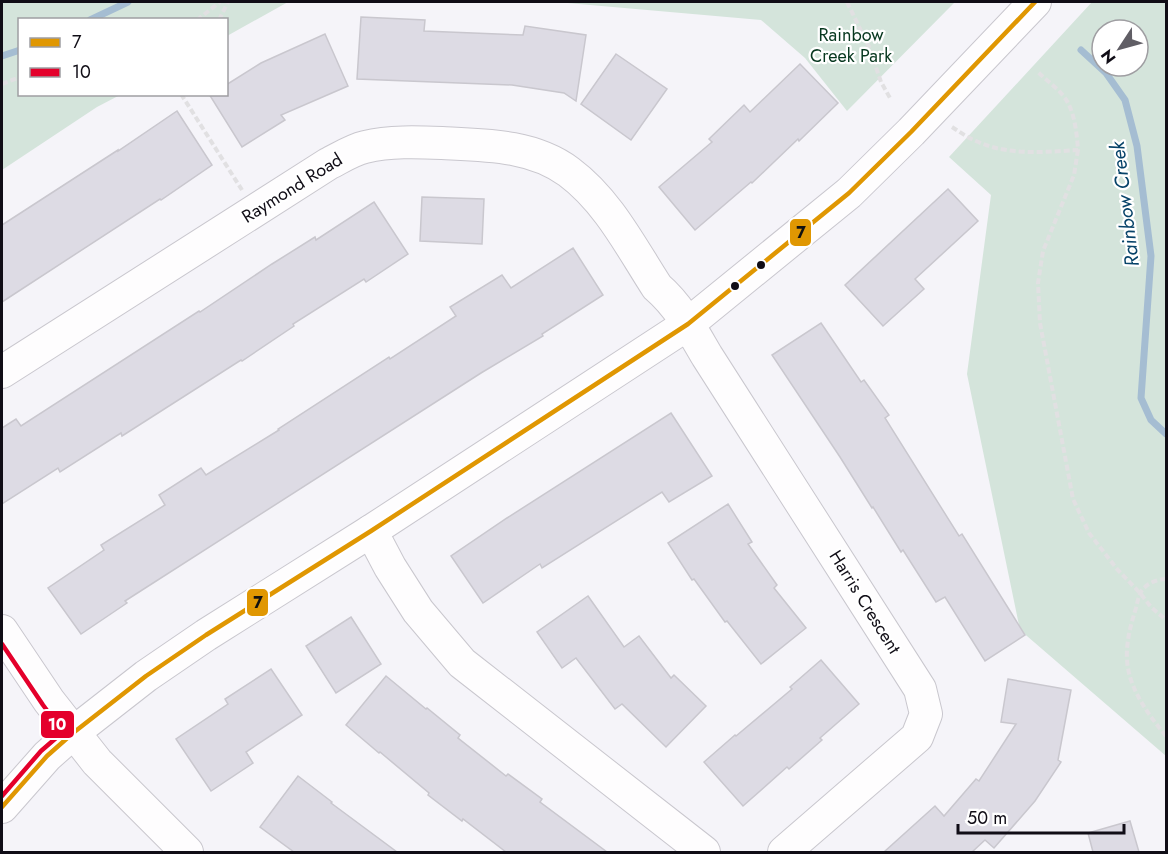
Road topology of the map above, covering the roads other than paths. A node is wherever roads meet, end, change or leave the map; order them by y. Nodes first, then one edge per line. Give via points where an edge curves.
1 (1035, 2) edge
2 (688, 324) junction
3 (2, 372) edge
4 (371, 531) junction
5 (2, 631) edge
6 (74, 733) junction
7 (2, 807) edge
8 (187, 852) edge
9 (704, 852) edge
10 (784, 852) edge

1 - 2 street via 849,193
2 - 3 street, Raymond Road via 657,287 606,208 568,171 551,161 505,147 382,144 364,147 328,164
2 - 4 street
2 - 10 street, Harris Crescent via 920,689 927,714 917,737
4 - 6 street via 206,635
4 - 9 street via 418,611 462,663
5 - 6 street
6 - 7 street via 47,756
6 - 8 street via 97,762

